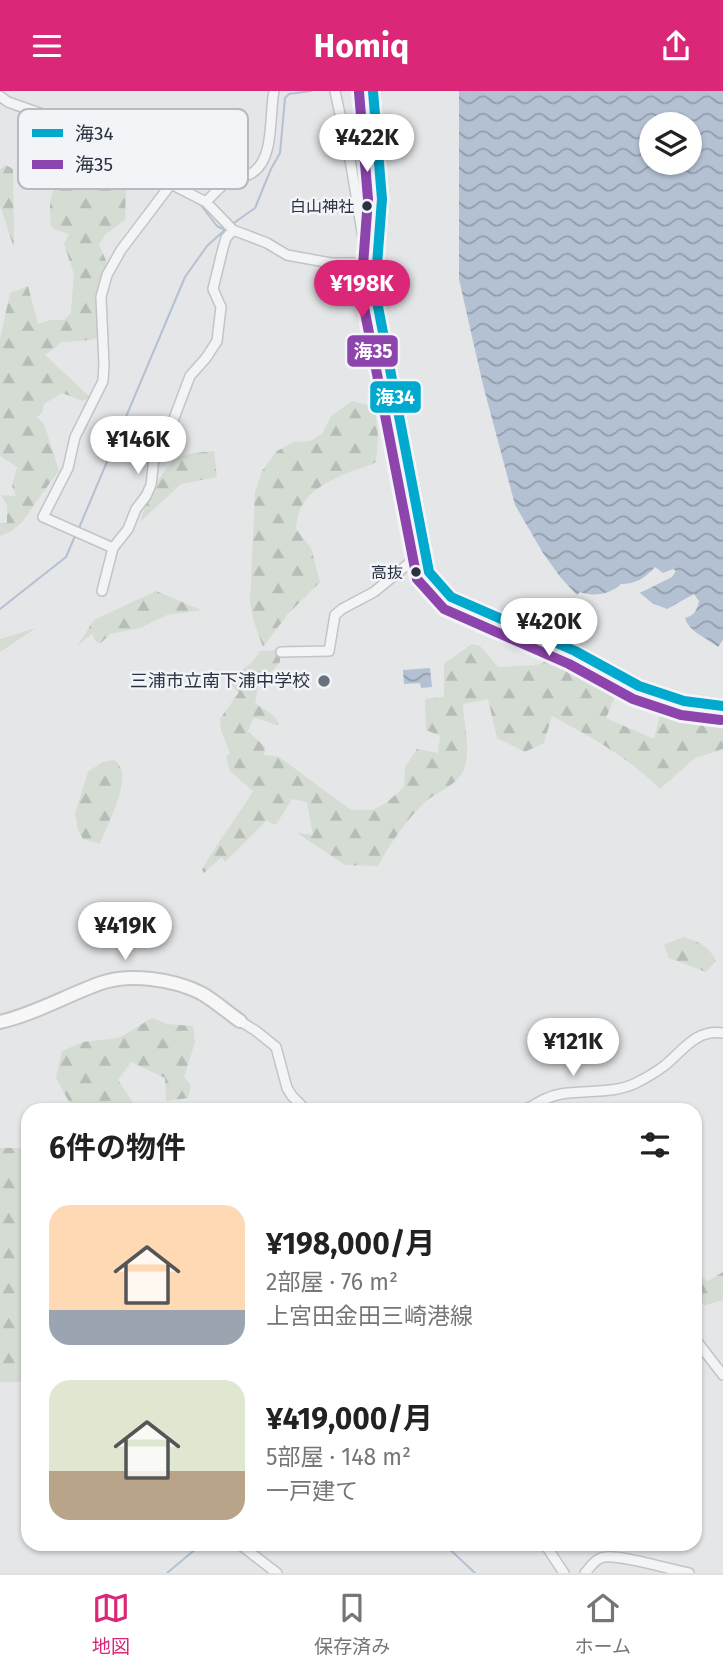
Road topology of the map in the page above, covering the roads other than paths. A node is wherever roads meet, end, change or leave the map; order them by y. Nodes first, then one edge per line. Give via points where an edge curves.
1 (274, 91) edge
2 (335, 91) edge
3 (373, 91) edge
4 (3, 95) edge
5 (33, 109) edge
6 (248, 174) edge
7 (167, 189) edge
8 (174, 189) edge
9 (220, 189) edge
10 (206, 202) junction
11 (233, 230) junction
12 (372, 263) junction
13 (113, 548) junction
14 (424, 551) junction
15 (102, 591) dead end
16 (281, 652) dead end
17 (723, 706) edge
18 (240, 1021) joint
19 (0, 1022) edge
20 (723, 1033) edge
21 (299, 1103) edge
22 (540, 1103) edge
23 (702, 1348) edge
24 (723, 1375) edge
25 (248, 1551) edge
26 (549, 1551) edge
27 (277, 1573) edge
28 (564, 1573) edge
29 (585, 1573) edge
30 (689, 1573) edge

1 - 6 street via 266,155
2 - 12 street
3 - 12 main road via 382,199
4 - 5 street
7 - 13 street via 109,268 102,289 103,381 43,517
8 - 10 street
9 - 10 street
10 - 11 street
11 - 12 street via 293,258
11 - 13 street via 226,238 213,289 221,307 217,341 190,376 173,421 155,449 149,492
12 - 14 main road
13 - 15 street
14 - 16 street via 374,592 335,615 329,651
14 - 17 main road via 429,572 451,597 575,650 639,686 684,701
18 - 19 main road via 206,996 183,986 128,978 103,982
18 - 21 street via 276,1047 287,1088
20 - 22 street via 696,1038 634,1084 559,1094
23 - 24 street
25 - 27 street
26 - 28 street
29 - 30 street via 605,1556

